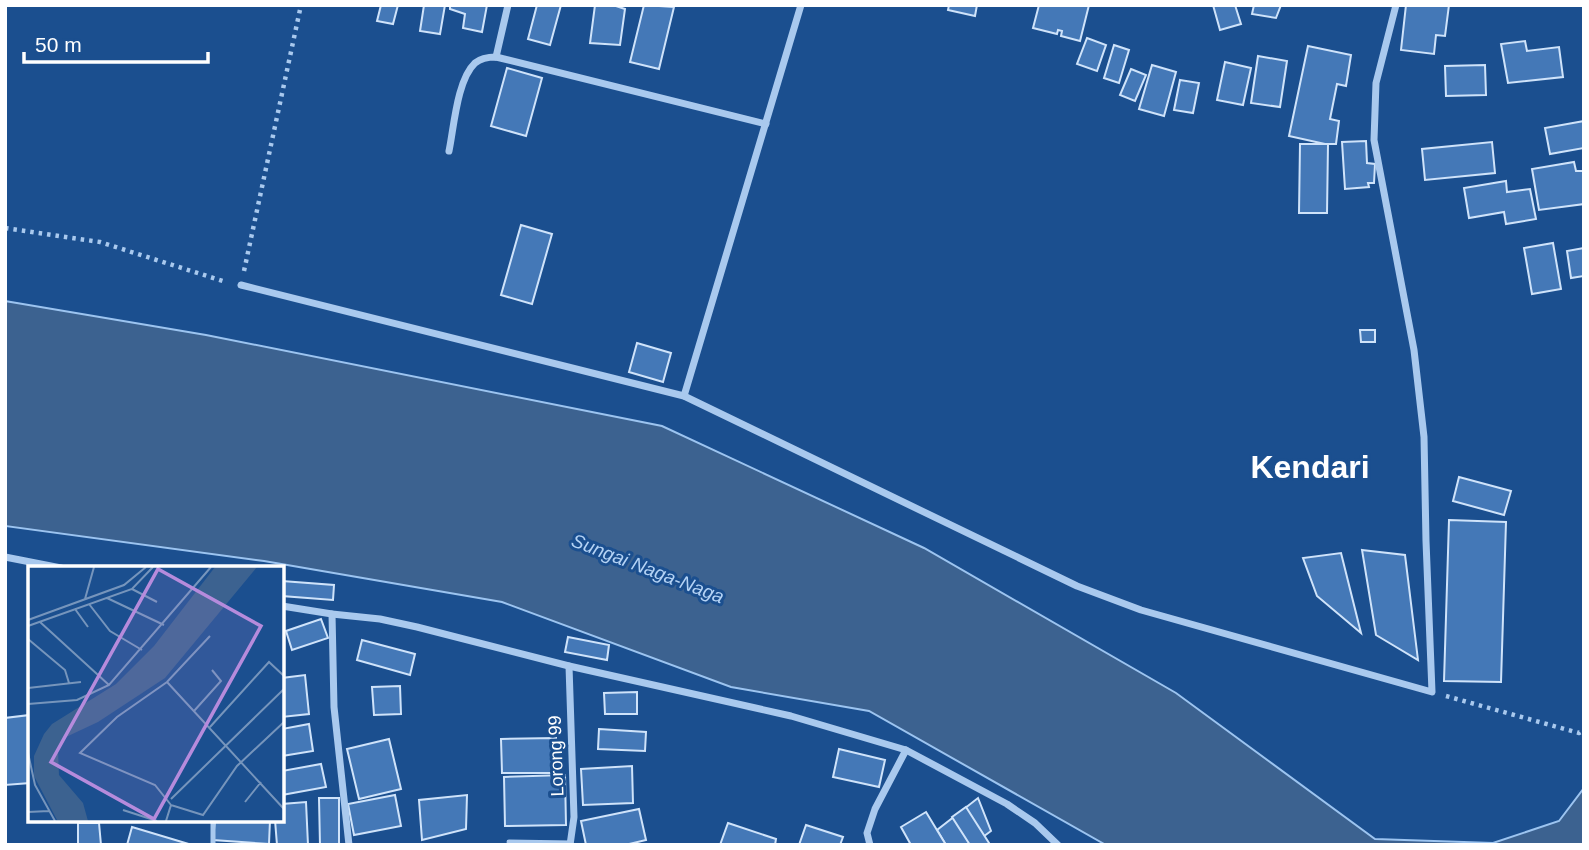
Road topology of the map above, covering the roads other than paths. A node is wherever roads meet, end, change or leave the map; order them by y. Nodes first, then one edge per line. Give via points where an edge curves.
1 (508, 5) edge
2 (801, 5) edge
3 (1396, 5) edge
4 (496, 57) junction
5 (766, 124) junction
6 (449, 151) dead end
7 (241, 285) road end
8 (684, 396) junction
9 (5, 557) edge
10 (51, 566) edge
11 (284, 606) edge
12 (332, 614) junction
13 (569, 666) junction
14 (906, 750) junction
15 (213, 822) edge
16 (509, 842) dead end
17 (571, 844) edge
18 (213, 845) edge
19 (349, 845) edge
20 (870, 845) edge
21 (1058, 845) edge

1 - 4 street
2 - 5 street
3 - 8 street via 1376,83 1374,140 1413,350 1424,437 1432,692 1141,610 1077,586
4 - 5 street
4 - 6 street via 476,61 467,73
5 - 8 street
7 - 8 street
9 - 10 street
11 - 12 street
12 - 13 street via 417,627
12 - 19 street via 334,707
13 - 14 street via 791,716
13 - 17 street, Lorong 99
14 - 20 street via 875,810 867,833
14 - 21 street via 1007,804 1035,822
15 - 18 lane
16 - 17 lane

